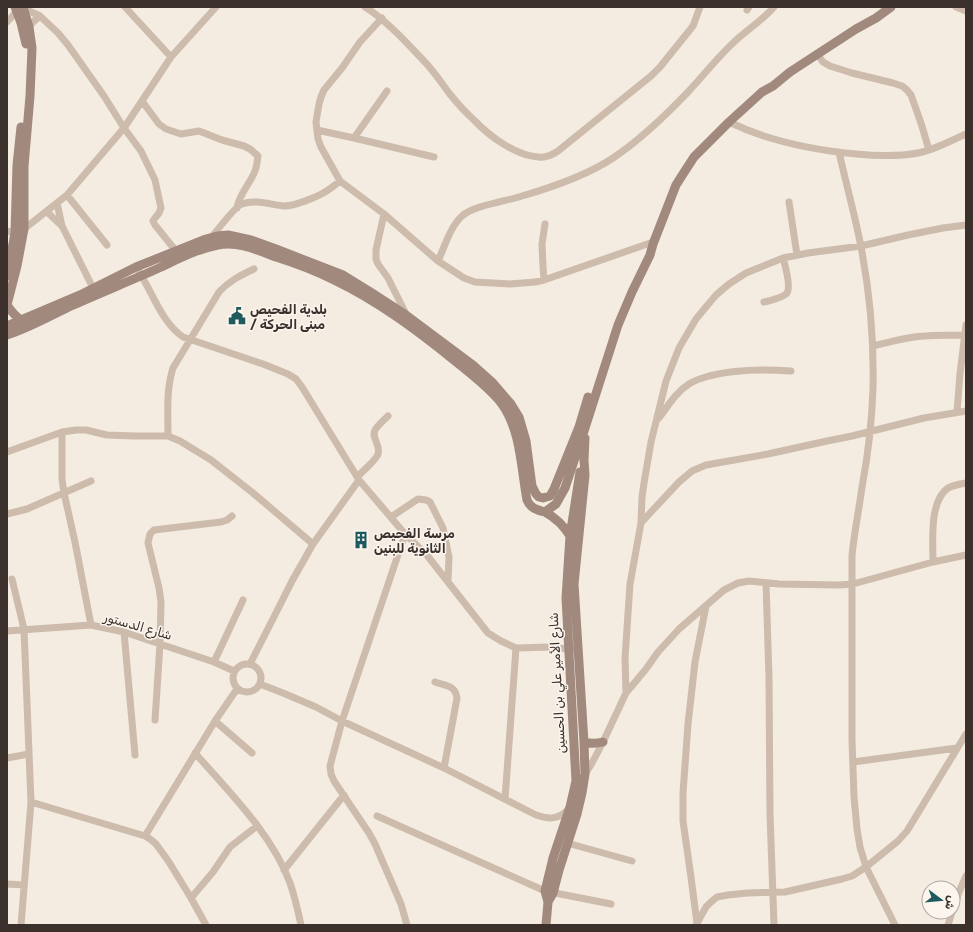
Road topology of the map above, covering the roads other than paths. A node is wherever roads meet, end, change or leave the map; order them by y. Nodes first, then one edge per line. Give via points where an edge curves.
1 (125, 7) edge
2 (216, 7) edge
3 (365, 7) edge
4 (700, 7) edge
5 (774, 7) edge
6 (956, 7) edge
7 (20, 8) edge
8 (892, 8) edge
9 (966, 11) edge
10 (40, 16) junction
11 (382, 18) junction
12 (7, 22) edge
13 (29, 27) junction
14 (818, 55) junction
15 (171, 57) junction
16 (388, 91) dead end
17 (142, 101) junction
18 (729, 122) junction
19 (124, 128) junction
20 (316, 130) junction
21 (966, 134) edge
22 (354, 138) junction
23 (929, 150) junction
24 (839, 152) junction
25 (434, 157) dead end
26 (340, 181) junction
27 (67, 195) junction
28 (789, 202) dead end
29 (57, 203) junction
30 (237, 208) junction
31 (46, 212) junction
32 (384, 214) junction
33 (545, 224) dead end
34 (966, 225) edge
35 (62, 226) junction
36 (15, 231) edge
37 (211, 238) junction
38 (653, 243) junction
39 (107, 245) dead end
40 (861, 246) junction
41 (176, 251) junction
42 (797, 255) junction
43 (783, 258) junction
44 (438, 261) junction
45 (136, 267) junction
46 (254, 269) dead end
47 (142, 275) junction
48 (7, 276) edge
49 (544, 280) junction
50 (94, 288) junction
51 (764, 302) dead end
52 (7, 305) edge
53 (406, 315) junction
54 (21, 320) junction
55 (966, 325) edge
56 (7, 326) edge
57 (421, 331) junction
58 (7, 335) edge
59 (965, 335) junction
60 (190, 339) junction
61 (873, 346) junction
62 (791, 370) dead end
63 (966, 411) edge
64 (957, 412) junction
65 (388, 416) dead end
66 (656, 422) junction
67 (581, 429) junction
68 (62, 432) junction
69 (870, 432) junction
70 (168, 436) junction
71 (7, 452) edge
72 (584, 460) junction
73 (358, 478) junction
74 (91, 481) dead end
75 (966, 484) edge
76 (64, 493) junction
77 (545, 512) junction
78 (7, 514) edge
79 (232, 516) dead end
80 (391, 517) junction
81 (641, 523) junction
82 (406, 534) junction
83 (570, 536) junction
84 (313, 544) junction
85 (966, 555) edge
86 (933, 562) junction
87 (12, 579) dead end
88 (448, 580) junction
89 (766, 583) junction
90 (853, 584) junction
91 (243, 600) dead end
92 (706, 606) junction
93 (91, 624) junction
94 (24, 629) junction
95 (7, 630) edge
96 (124, 632) junction
97 (160, 644) junction
98 (516, 648) junction
99 (573, 649) junction
100 (214, 662) junction
101 (250, 664) junction
102 (234, 671) junction
103 (435, 682) dead end
104 (260, 684) junction
105 (237, 689) junction
106 (626, 693) junction
107 (155, 720) dead end
108 (215, 721) junction
109 (342, 721) junction
110 (966, 734) edge
111 (584, 742) junction
112 (603, 742) junction
113 (957, 748) junction
114 (195, 753) junction
115 (252, 753) dead end
116 (29, 754) junction
117 (135, 755) dead end
118 (7, 758) edge
119 (853, 762) junction
120 (444, 768) junction
121 (585, 774) junction
122 (576, 781) junction
123 (344, 795) junction
124 (505, 799) junction
125 (31, 802) junction
126 (570, 807) junction
127 (376, 816) dead end
128 (257, 826) junction
129 (145, 836) junction
130 (567, 843) junction
131 (632, 861) dead end
132 (866, 867) junction
133 (284, 870) junction
134 (966, 876) edge
135 (7, 884) edge
136 (24, 885) junction
137 (961, 887) edge
138 (549, 892) junction
139 (772, 893) junction
140 (191, 898) junction
141 (611, 904) dead end
142 (697, 924) edge
143 (21, 925) edge
144 (206, 925) edge
145 (301, 925) edge
146 (407, 925) edge
147 (546, 925) edge
148 (774, 925) edge
149 (895, 925) edge

1 - 15 street
2 - 15 street
3 - 11 street
4 - 11 street via 693,26 651,76 558,151 552,155 538,157 520,153 485,131 450,94 423,60
5 - 44 street via 734,42 687,92 632,144 594,170 576,178 472,209 458,220
6 - 9 street
7 - 10 street
7 - 12 street
7 - 13 street
7 - 36 street via 26,56 17,164
8 - 14 street, شارع الأمير علي بن الحسين
10 - 13 street
10 - 19 street via 68,45
11 - 20 street via 360,42 324,90 317,113
13 - 36 street via 31,69 24,166
14 - 18 street, شارع الأمير علي بن الحسين via 762,92
14 - 23 street via 830,66 893,83 907,90 914,102
15 - 17 street
16 - 22 street
17 - 19 street
17 - 30 street via 159,124 166,129 181,134 199,131 244,146 258,156 255,171 238,201
18 - 24 street via 739,128 778,140
18 - 38 street, شارع الأمير علي بن الحسين via 694,157 676,185
19 - 27 street
19 - 41 street via 142,151 155,180 161,208 153,221
20 - 22 street
20 - 26 street via 321,147
21 - 23 street
22 - 25 street
23 - 24 street via 904,155
24 - 40 street
26 - 30 street via 325,192 296,204 286,206 254,202 241,204
26 - 32 street
27 - 29 street
27 - 39 street
28 - 42 street
29 - 31 street
29 - 35 street
30 - 37 street
31 - 35 street
31 - 36 street
32 - 44 street
32 - 53 street via 376,259
33 - 49 street via 542,244
34 - 40 street
35 - 50 street
36 - 48 street
36 - 52 street via 17,266
37 - 41 street
37 - 53 street via 228,235 240,237 343,275
38 - 49 street
38 - 67 street, شارع الأمير علي بن الحسين via 618,325
40 - 42 street
40 - 61 street
41 - 45 street
42 - 43 street
43 - 51 street via 788,291 782,296
43 - 66 street via 746,273 729,284 696,319 679,348 666,381
44 - 49 street via 455,273 475,282 510,284
45 - 47 street
45 - 50 street
46 - 60 street via 225,286
47 - 57 street via 217,245 238,244 334,279
47 - 58 street
47 - 60 street via 168,323 178,334
50 - 54 street
52 - 54 street
53 - 57 street
54 - 56 street
55 - 59 street
57 - 67 street via 474,366 511,404 519,417 526,441 532,486 539,497 550,496
57 - 77 street via 501,403 515,432 526,500 532,508
59 - 61 street via 913,338
59 - 64 street
60 - 70 street via 169,379
60 - 73 street via 262,364 296,379
61 - 69 street
62 - 66 street via 736,371 696,380 679,392
63 - 64 street
64 - 69 street
65 - 73 street via 374,432 379,448 378,456
66 - 81 street via 644,483
67 - 72 street, شارع الأمير علي بن الحسين via 585,445
67 - 77 street via 560,500
68 - 70 street via 86,430 107,435
68 - 71 street
68 - 76 street
69 - 81 street via 768,454 706,464 679,482
69 - 90 street via 854,533
70 - 84 street via 211,460
72 - 83 street, شارع الأمير علي بن الحسين via 579,475
72 - 99 street, شارع الأمير علي بن الحسين via 574,584
73 - 80 street
73 - 84 street
74 - 76 street
75 - 86 street via 948,489 939,500 933,530
76 - 78 street via 27,509
76 - 93 street
77 - 83 street via 557,520
79 - 97 street via 221,522 154,530 150,534 148,543 161,602
80 - 82 street
80 - 88 street via 418,499 430,502 443,528 449,557
81 - 106 street via 630,584 625,658
82 - 88 street
82 - 109 street
83 - 99 street, شارع الأمير علي بن الحسين via 566,598
84 - 101 street
85 - 86 street
86 - 90 street
87 - 94 street
88 - 98 street via 488,633
89 - 90 street
89 - 92 street via 738,583 724,590
89 - 139 street
90 - 119 street
91 - 100 street
92 - 106 street via 679,629
92 - 142 street via 695,662 683,794 683,820
93 - 94 street, شارع الدستور
93 - 96 street, شارع الدستور
94 - 95 street, شارع الدستور
94 - 116 street
96 - 97 street, شارع الدستور
96 - 117 street
97 - 100 street, شارع الدستور
97 - 107 street
98 - 99 street
98 - 124 street
99 - 111 street, شارع الأمير علي بن الحسين
99 - 122 street, شارع الأمير علي بن الحسين
100 - 102 street, شارع الدستور
101 - 102 street via 238,666
101 - 104 street via 260,672
102 - 105 street via 232,681
103 - 120 street via 453,688 457,698
104 - 105 street via 250,693
104 - 109 street via 283,692
105 - 108 street
106 - 112 street
108 - 114 street
108 - 115 street
109 - 120 street
109 - 123 street via 330,771
110 - 113 street
111 - 112 street
111 - 121 street, شارع الأمير علي بن الحسين
112 - 121 street
113 - 119 street
113 - 132 street via 907,831
114 - 128 street
114 - 129 street
116 - 118 street
116 - 125 street
119 - 132 street via 857,829
120 - 124 street
121 - 122 street
121 - 130 street, شارع الأمير علي بن الحسين
122 - 126 street, شارع الأمير علي بن الحسين
123 - 133 street
123 - 146 street via 369,832 382,858
124 - 126 street via 542,817 556,818
125 - 129 street
125 - 136 street
126 - 138 street, شارع الأمير علي بن الحسين via 553,858
127 - 138 street
128 - 133 street
128 - 140 street via 230,847
129 - 140 street via 161,850
130 - 131 street
130 - 138 street, شارع الأمير علي بن الحسين
132 - 139 street via 842,879
132 - 149 street
133 - 145 street via 291,884
134 - 137 street
135 - 136 street
136 - 143 street
138 - 141 street
138 - 147 street, شارع الأمير علي بن الحسين
139 - 142 street via 747,893 717,898 706,908
139 - 148 street
140 - 144 street

